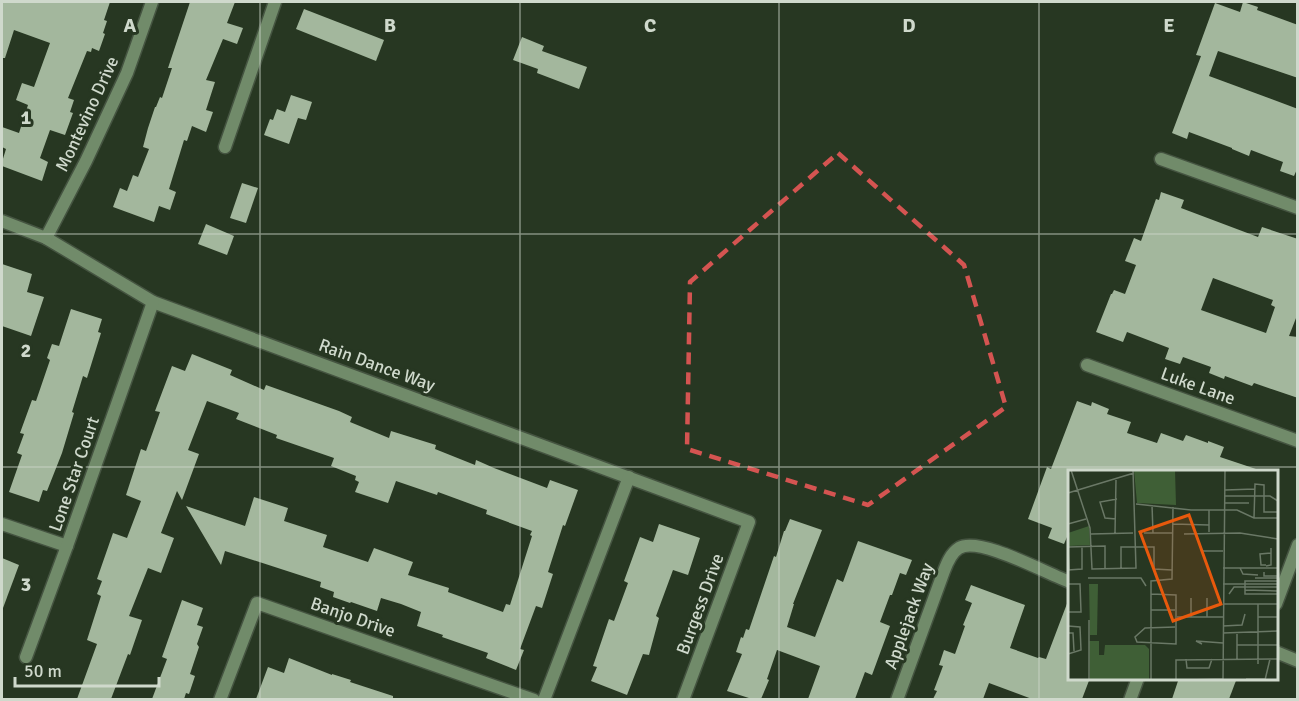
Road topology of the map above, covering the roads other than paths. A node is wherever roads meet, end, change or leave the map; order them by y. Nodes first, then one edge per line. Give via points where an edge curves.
1 (152, 2) edge
2 (275, 2) edge
3 (225, 147) dead end
4 (1161, 159) dead end
5 (1298, 208) edge
6 (2, 221) edge
7 (46, 238) junction
8 (153, 302) junction
9 (1087, 365) dead end
10 (1298, 441) edge
11 (629, 477) junction
12 (749, 522) joint
13 (2, 524) edge
14 (1298, 545) edge
15 (67, 546) junction
16 (1068, 581) edge
17 (1278, 599) edge
18 (1278, 653) edge
19 (26, 657) dead end
20 (1298, 661) edge
21 (1137, 680) edge
22 (220, 699) edge
23 (534, 699) edge
24 (544, 699) edge
25 (683, 699) edge
26 (897, 699) edge
27 (1130, 699) edge

1 - 7 street, Montevino Drive via 127,73
2 - 3 street
4 - 5 street
6 - 7 street, Rain Dance Way
7 - 8 street, Rain Dance Way
8 - 11 street, Rain Dance Way
8 - 15 street, Lone Star Court
9 - 10 street, Luke Lane
11 - 12 street, Rain Dance Way
11 - 24 street
12 - 25 street, Burgess Drive
13 - 15 street
14 - 17 street
15 - 19 street, Lone Star Court
16 - 26 street, Applejack Way via 989,549 974,545 960,548 949,558
18 - 20 street
21 - 27 street
22 - 23 street, Banjo Drive via 257,603

